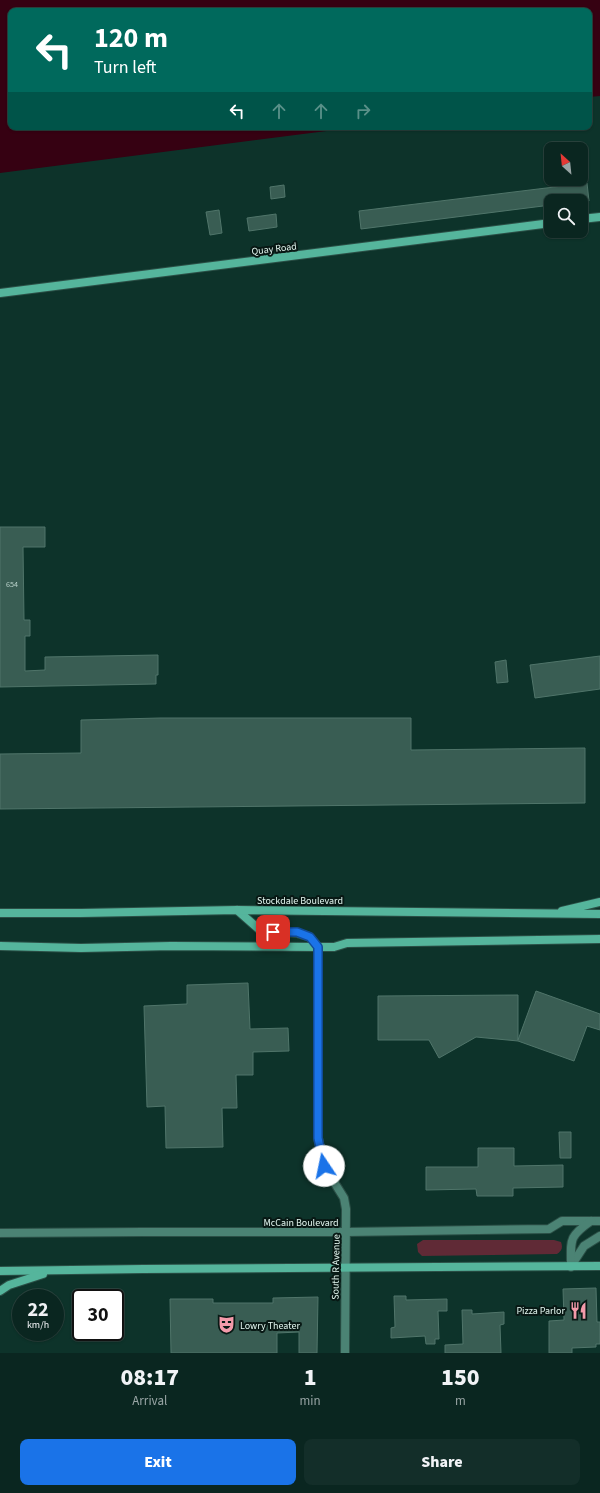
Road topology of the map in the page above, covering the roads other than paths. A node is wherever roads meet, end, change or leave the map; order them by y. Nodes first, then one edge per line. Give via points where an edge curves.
1 (600, 217) edge
2 (588, 219) edge
3 (544, 224) edge
4 (0, 293) edge
5 (600, 902) edge
6 (237, 910) junction
7 (0, 913) edge
8 (549, 914) junction
9 (600, 914) edge
10 (600, 939) edge
11 (0, 946) edge
12 (318, 947) junction
13 (591, 1221) junction
14 (600, 1221) edge
15 (346, 1232) junction
16 (0, 1233) edge
17 (600, 1236) edge
18 (600, 1266) edge
19 (570, 1267) junction
20 (345, 1268) junction
21 (0, 1271) edge
22 (67, 1271) junction
23 (0, 1291) edge
24 (345, 1353) edge

1 - 2 main road
3 - 4 main road, Quay Road
5 - 8 main road
6 - 7 main road, Stockdale Boulevard
6 - 8 main road, Stockdale Boulevard
6 - 12 main road via 261,932 297,932 310,937
8 - 9 main road, Stockdale Boulevard
10 - 12 main road via 347,943 334,947
11 - 12 main road
12 - 15 street, South R Avenue via 318,1138 324,1166 344,1198 347,1214
13 - 14 street, McCain Boulevard
13 - 15 street, McCain Boulevard via 562,1221 549,1229
13 - 19 street via 573,1236
15 - 16 street, McCain Boulevard
15 - 20 street, South R Avenue
17 - 19 street via 584,1246
18 - 19 main road
19 - 20 main road
20 - 22 main road
20 - 24 street, South R Avenue
21 - 22 main road
22 - 23 main road via 23,1280

